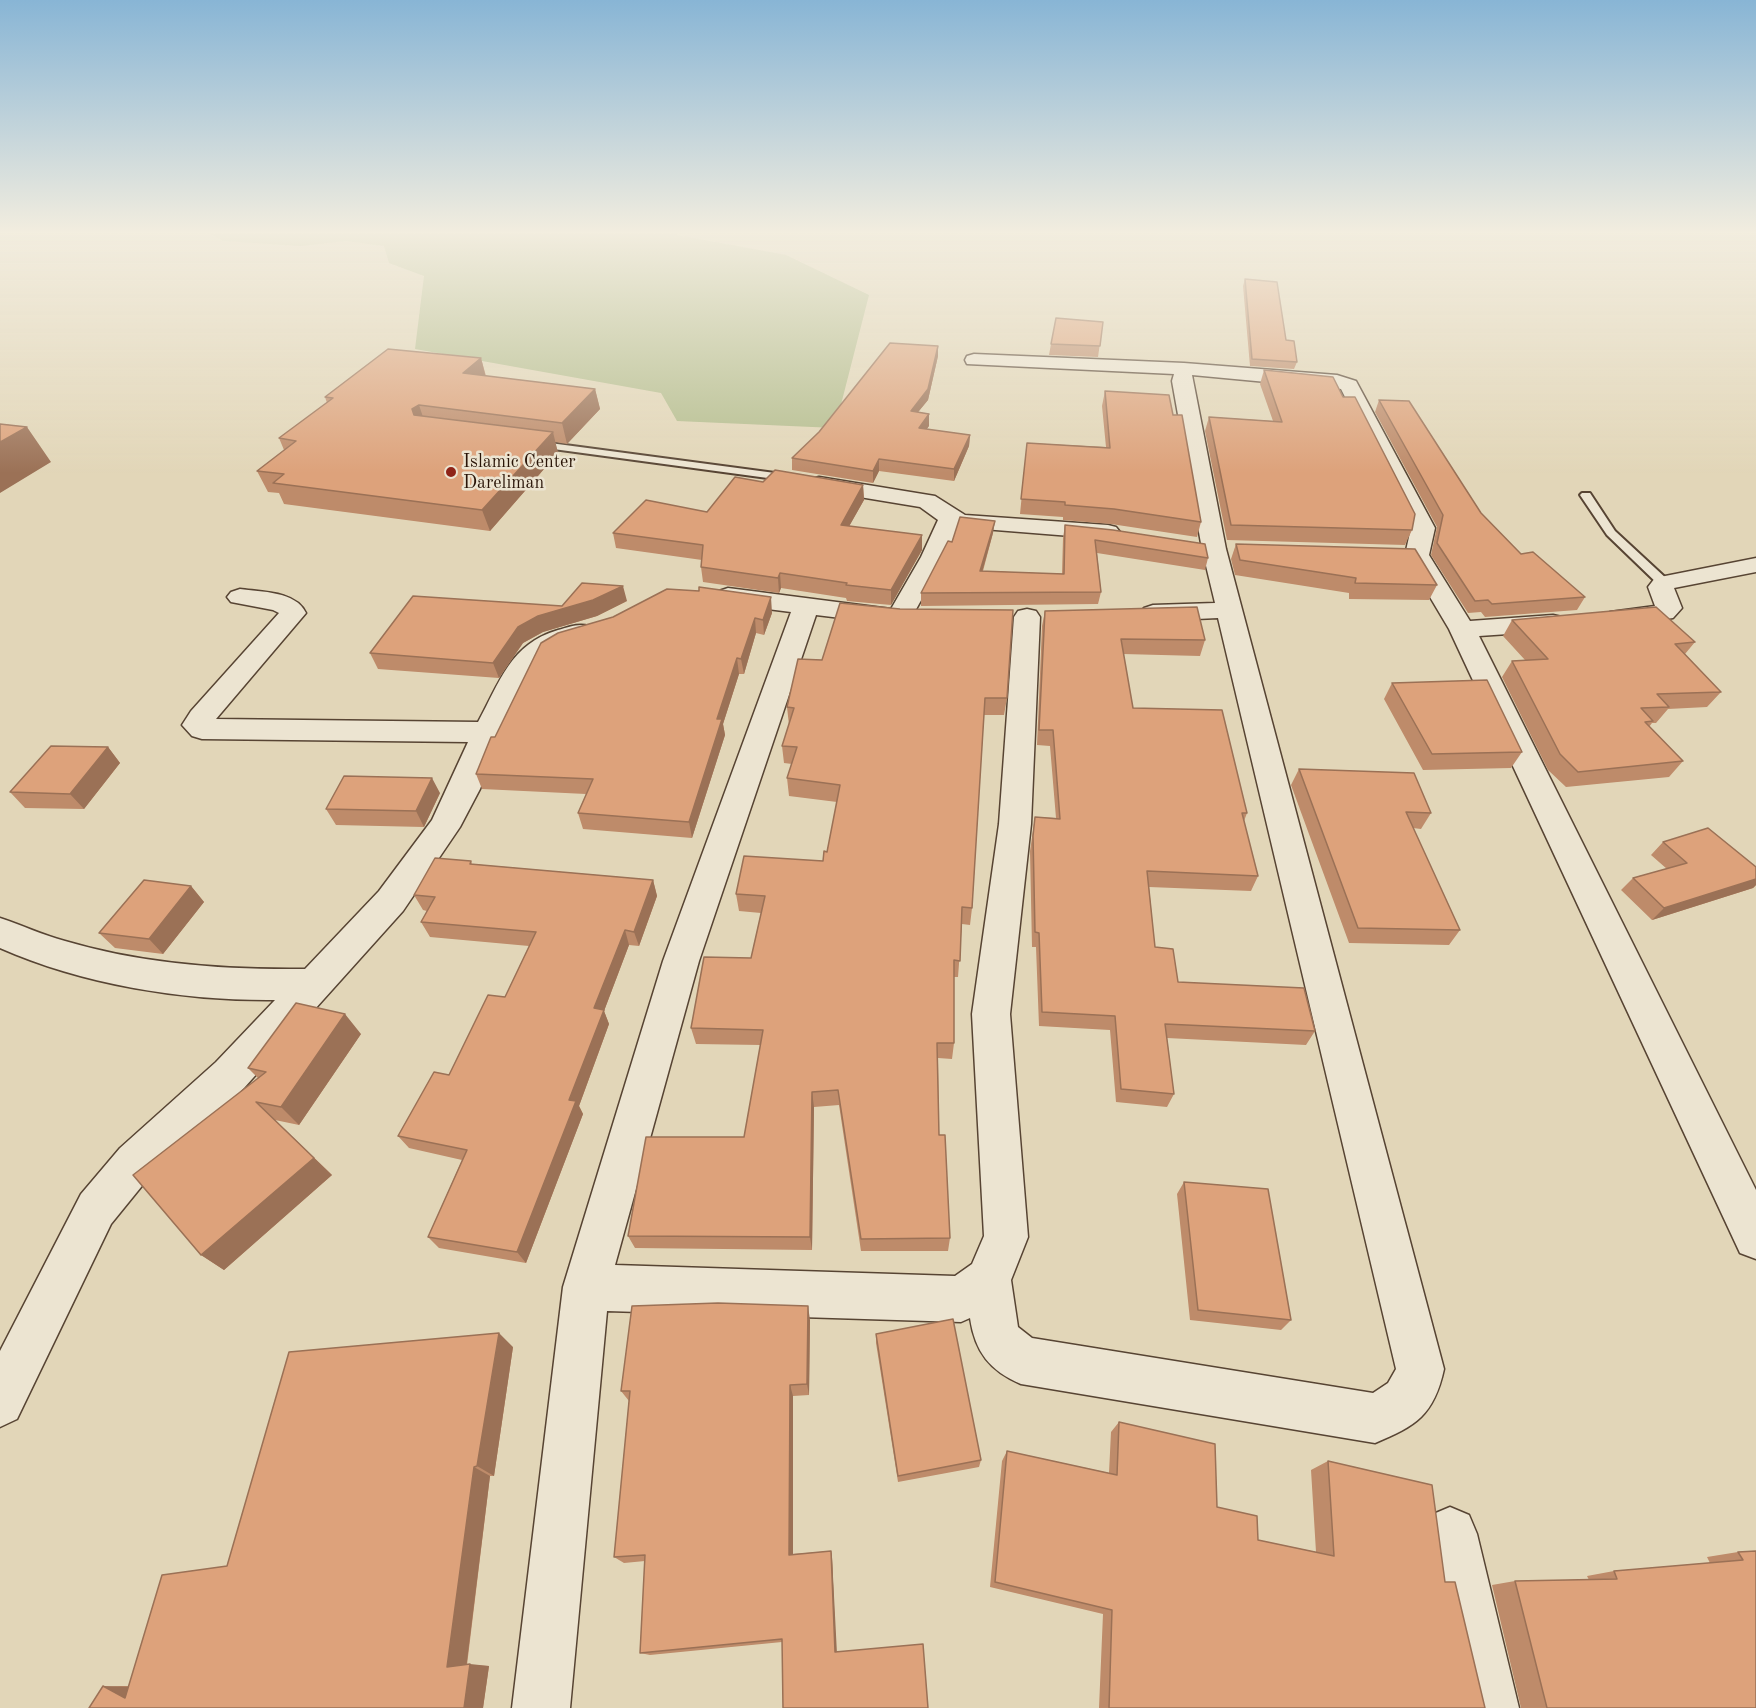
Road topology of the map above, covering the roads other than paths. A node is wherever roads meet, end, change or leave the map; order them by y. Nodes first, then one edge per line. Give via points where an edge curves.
1 (974, 360) dead end
2 (1184, 369) junction
3 (524, 442) edge
4 (775, 476) joint
5 (1586, 495) dead end
6 (950, 518) junction
7 (1134, 536) edge
8 (1756, 565) edge
9 (1664, 583) junction
10 (708, 594) edge
11 (240, 597) dead end
12 (806, 607) junction
13 (1230, 610) junction
14 (1134, 613) edge
15 (1027, 617) dead end
16 (606, 624) edge
17 (1462, 629) junction
18 (487, 732) junction
19 (0, 932) edge
20 (315, 984) junction
21 (1756, 1237) edge
22 (988, 1280) junction
23 (586, 1287) junction
24 (0, 1402) edge
25 (1450, 1534) dead end
26 (541, 1708) edge
27 (1490, 1708) edge

1 - 2 street
2 - 13 street via 1182,381
2 - 17 street via 1349,385 1423,528 1405,555
3 - 4 lane
4 - 6 street via 927,501
5 - 9 lane via 1611,533
6 - 7 street
6 - 12 street via 911,616
8 - 9 street
9 - 17 street via 1661,586 1669,608 1664,613
10 - 12 street
11 - 18 street via 280,603 293,613 201,718 197,725 202,729
12 - 23 street via 681,961
13 - 14 street
13 - 22 street via 1420,1369 1416,1388 1405,1403 1375,1418 1021,1360 1001,1343
15 - 22 street via 1015,824 991,1014 1006,1237
16 - 18 street via 553,640 534,651
17 - 21 street
18 - 20 street via 444,827 391,901
19 - 20 street via 67,957 140,973 240,984
20 - 24 street via 230,1075 135,1162 96,1209
22 - 23 street via 961,1299
23 - 26 street
25 - 27 street

